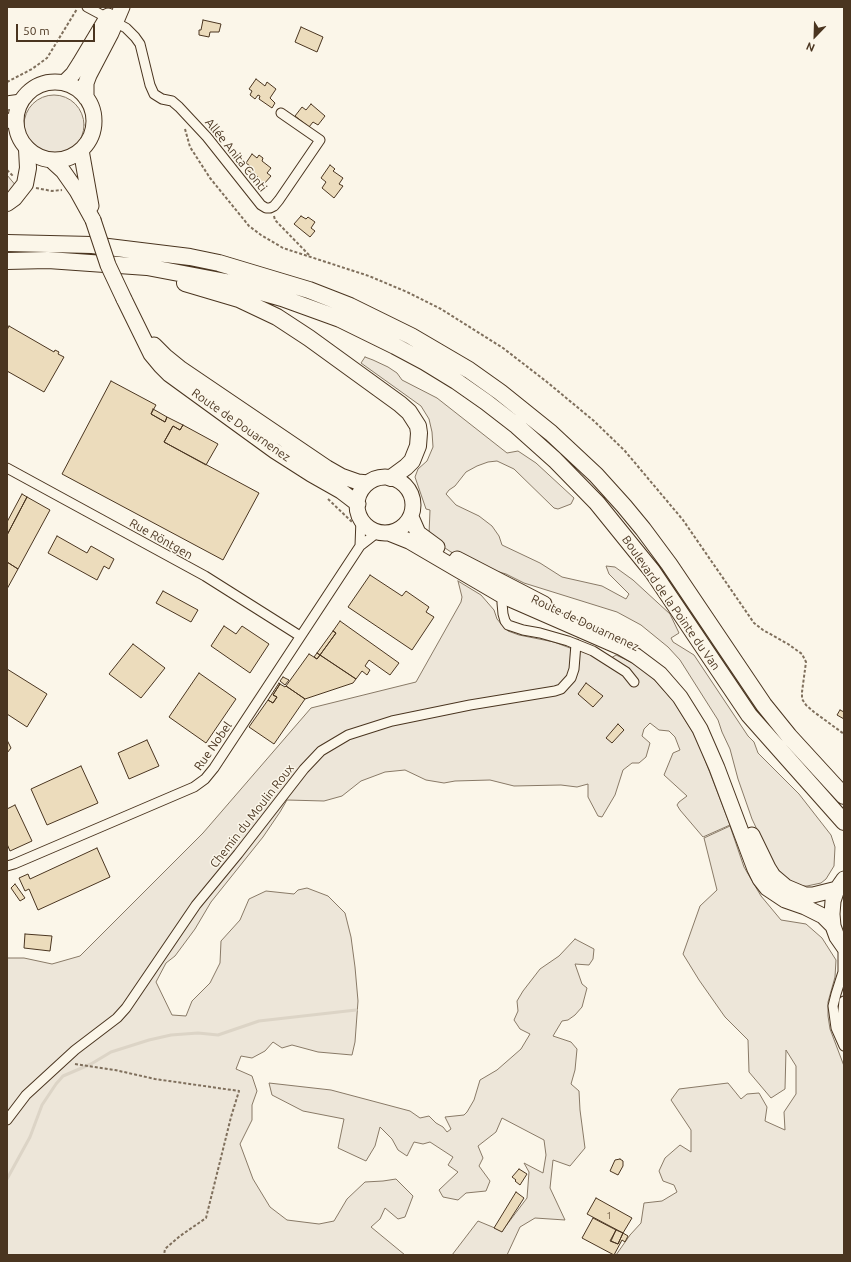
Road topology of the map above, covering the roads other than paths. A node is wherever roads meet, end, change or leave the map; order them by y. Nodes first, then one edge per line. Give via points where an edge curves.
1 (87, 7) edge
2 (122, 7) edge
3 (112, 15) edge
4 (64, 83) junction
5 (86, 98) junction
6 (14, 102) edge
7 (281, 113) dead end
8 (11, 122) edge
9 (27, 149) junction
10 (81, 150) junction
11 (51, 160) junction
12 (7, 203) edge
13 (93, 220) junction
14 (7, 243) edge
15 (48, 260) junction
16 (7, 261) edge
17 (140, 330) junction
18 (7, 468) edge
19 (391, 478) junction
20 (368, 483) junction
21 (358, 504) junction
22 (411, 517) junction
23 (361, 519) junction
24 (384, 532) junction
25 (360, 546) junction
26 (498, 580) junction
27 (503, 596) junction
28 (300, 636) junction
29 (576, 644) junction
30 (634, 682) dead end
31 (844, 796) edge
32 (844, 822) edge
33 (7, 866) edge
34 (841, 884) edge
35 (833, 926) junction
36 (843, 947) edge
37 (844, 1001) edge
38 (843, 1044) edge
39 (7, 1120) edge

1 - 3 street, Allée Anita Conti
2 - 3 main road
3 - 4 main road
3 - 5 main road via 86,83
3 - 7 street, Allée Anita Conti via 140,44 154,94 172,101 179,107 266,208 274,206 320,140
4 - 5 main road via 72,86
4 - 6 main road via 40,85
5 - 10 main road via 92,108 93,131
6 - 8 main road via 17,112
8 - 9 main road
9 - 11 main road
9 - 12 highway via 28,168 25,184
10 - 11 main road via 61,160
10 - 13 main road, Route de Douarnenez
11 - 13 main road, Route de Douarnenez via 63,171
13 - 17 main road, Route de Douarnenez, bridge via 108,264
14 - 31 highway, Boulevard de la Pointe du Van via 92,245 219,263 295,285 350,306 411,336 469,370 550,433 596,475 624,506 669,564 764,705
15 - 16 highway, Boulevard de la Pointe du Van
15 - 19 highway via 182,282 239,299 295,328 400,404 414,419 419,432 416,453 412,461
15 - 32 highway, Boulevard de la Pointe du Van via 173,271 226,282 282,298 340,319 395,346 486,402 555,460 597,503 652,571 749,715
17 - 20 main road, Route de Douarnenez via 178,366 327,468 341,476
17 - 21 main road, Route de Douarnenez via 151,354 169,374 275,451
18 - 28 street, Rue Röntgen via 205,576
19 - 20 main road via 379,478
19 - 22 main road via 406,486 410,493 413,501
20 - 21 main road via 359,496
21 - 23 main road
22 - 24 main road via 398,530
22 - 26 main road, Route de Douarnenez via 418,533 428,541
23 - 24 main road via 372,529
23 - 25 street
24 - 25 street, Rue Nobel
24 - 27 main road, Route de Douarnenez via 409,541
25 - 28 street, Rue Nobel
26 - 27 street
26 - 34 main road, Route de Douarnenez via 543,604 626,640 664,666 691,696 706,720 752,834 773,876 786,887 805,895 822,894
27 - 29 street via 502,610 508,625
27 - 35 main road, Route de Douarnenez via 622,648 647,664 671,686 700,729 760,879 767,888 785,900 823,916
28 - 33 street, Rue Nobel via 214,768 201,783
29 - 30 street via 604,657 626,672
29 - 39 street, Chemin du Moulin Roux via 574,669 571,678 562,689 392,721 348,735 321,751 196,905 126,1008 117,1018 74,1050 26,1095
34 - 35 main road via 833,901
35 - 36 main road
36 - 38 street via 843,972 833,1006 836,1028
37 - 38 street

